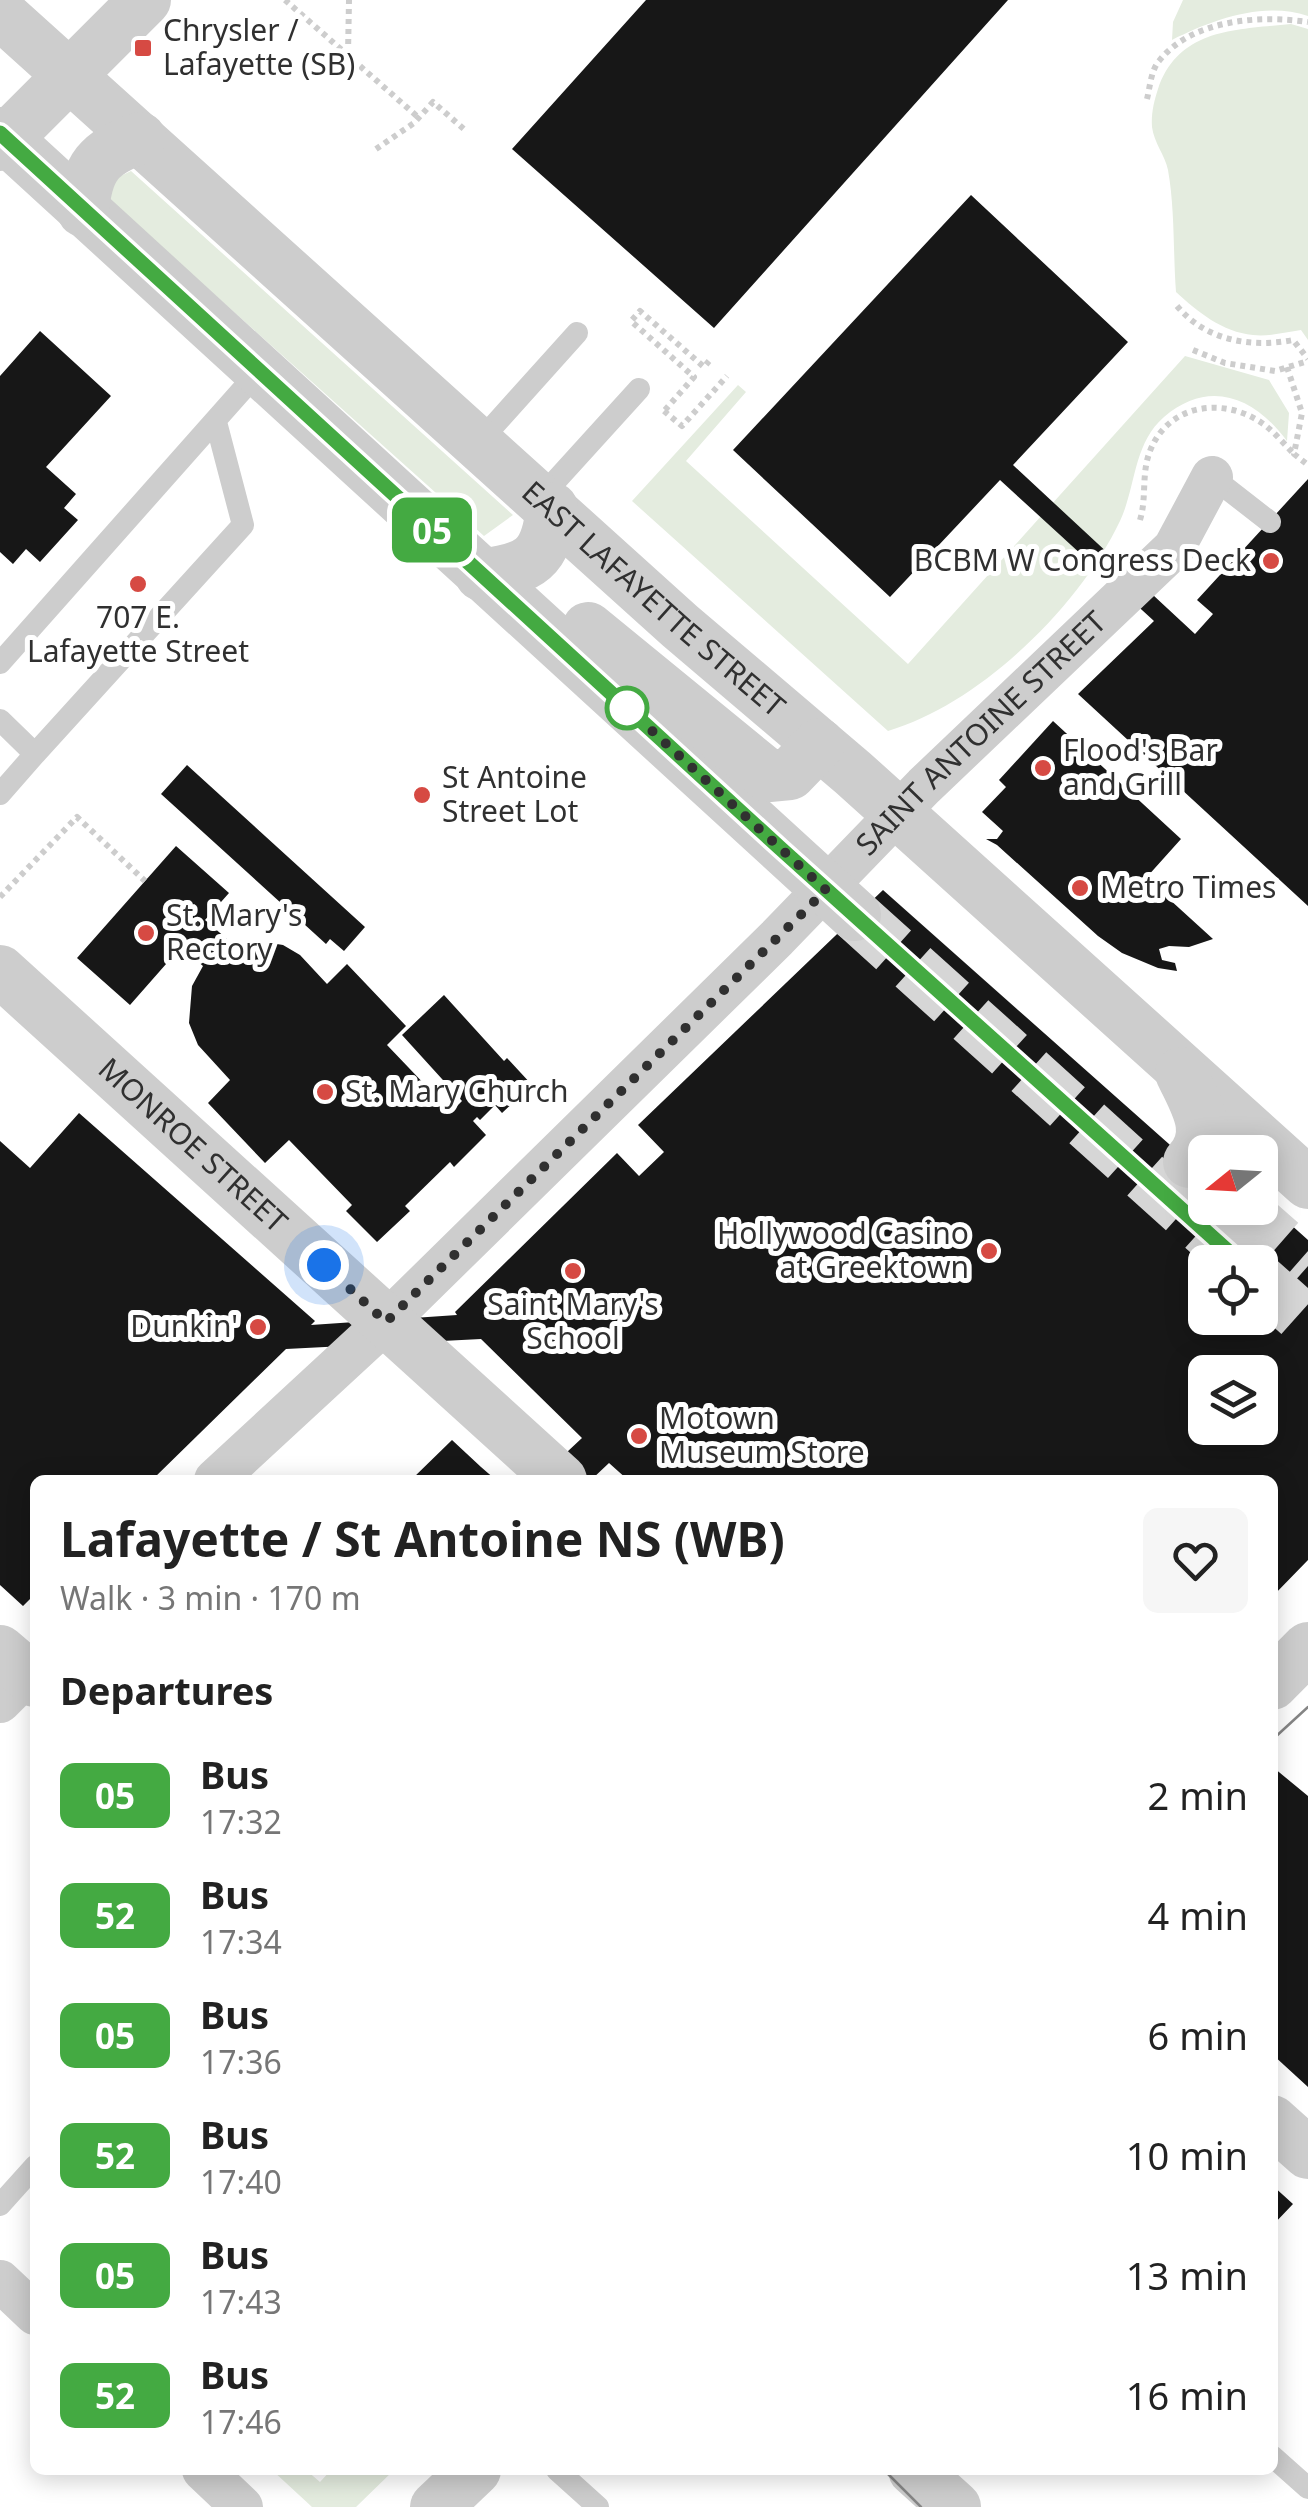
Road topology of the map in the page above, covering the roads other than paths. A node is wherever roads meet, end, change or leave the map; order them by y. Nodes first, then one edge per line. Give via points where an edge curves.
1 (145, 0) edge
2 (0, 13) edge
3 (55, 62) junction
4 (140, 138) junction
5 (2, 139) edge
6 (83, 211) junction
7 (576, 333) dead end
8 (259, 371) junction
9 (639, 389) dead end
10 (216, 422) junction
11 (478, 442) junction
12 (1212, 477) joint
13 (546, 503) junction
14 (1270, 522) dead end
15 (481, 574) junction
16 (542, 630) junction
17 (0, 663) edge
18 (0, 720) edge
19 (819, 744) junction
20 (35, 754) junction
21 (0, 794) edge
22 (898, 813) junction
23 (840, 902) junction
24 (0, 971) edge
25 (1178, 1068) junction
26 (1203, 1135) edge
27 (1308, 1183) edge
28 (386, 1322) junction
29 (220, 1475) edge
30 (555, 1475) edge
31 (1308, 1648) edge
32 (1278, 1678) edge
33 (1278, 2126) edge
34 (1308, 2153) edge
35 (30, 2172) edge
36 (0, 2205) edge
37 (0, 2281) edge
38 (30, 2309) edge
39 (1278, 2461) edge
40 (207, 2475) edge
41 (470, 2475) edge
42 (563, 2475) edge
43 (920, 2475) edge
44 (1308, 2488) edge
45 (242, 2507) edge
46 (436, 2507) edge
47 (598, 2507) edge
48 (956, 2507) edge

1 - 3 street
2 - 3 street, EAST LAFAYETTE STREET
3 - 4 street, EAST LAFAYETTE STREET
3 - 5 street
4 - 6 street via 98,160 86,182
4 - 11 street, EAST LAFAYETTE STREET
5 - 6 street
6 - 8 street
7 - 11 lane
8 - 10 lane
8 - 15 street
9 - 13 lane
10 - 17 lane
10 - 20 lane via 243,526
11 - 13 street, EAST LAFAYETTE STREET
12 - 14 lane
12 - 22 street, SAINT ANTOINE STREET via 1174,548
13 - 15 street via 549,538 538,557
13 - 19 street, EAST LAFAYETTE STREET
15 - 16 street
16 - 19 street via 587,628 769,776 790,774
16 - 23 street
18 - 20 lane
19 - 22 street, EAST LAFAYETTE STREET
20 - 21 lane
22 - 23 street, SAINT ANTOINE STREET
22 - 25 street, EAST LAFAYETTE STREET
23 - 28 street, SAINT ANTOINE STREET
24 - 28 street, MONROE STREET
25 - 26 street via 1200,1112
25 - 27 street, EAST LAFAYETTE STREET
28 - 29 street, SAINT ANTOINE STREET
28 - 30 street, MONROE STREET
31 - 32 street
33 - 34 street
35 - 36 lane
37 - 38 street
39 - 44 lane
40 - 45 street
41 - 46 street
42 - 47 lane
43 - 48 street

